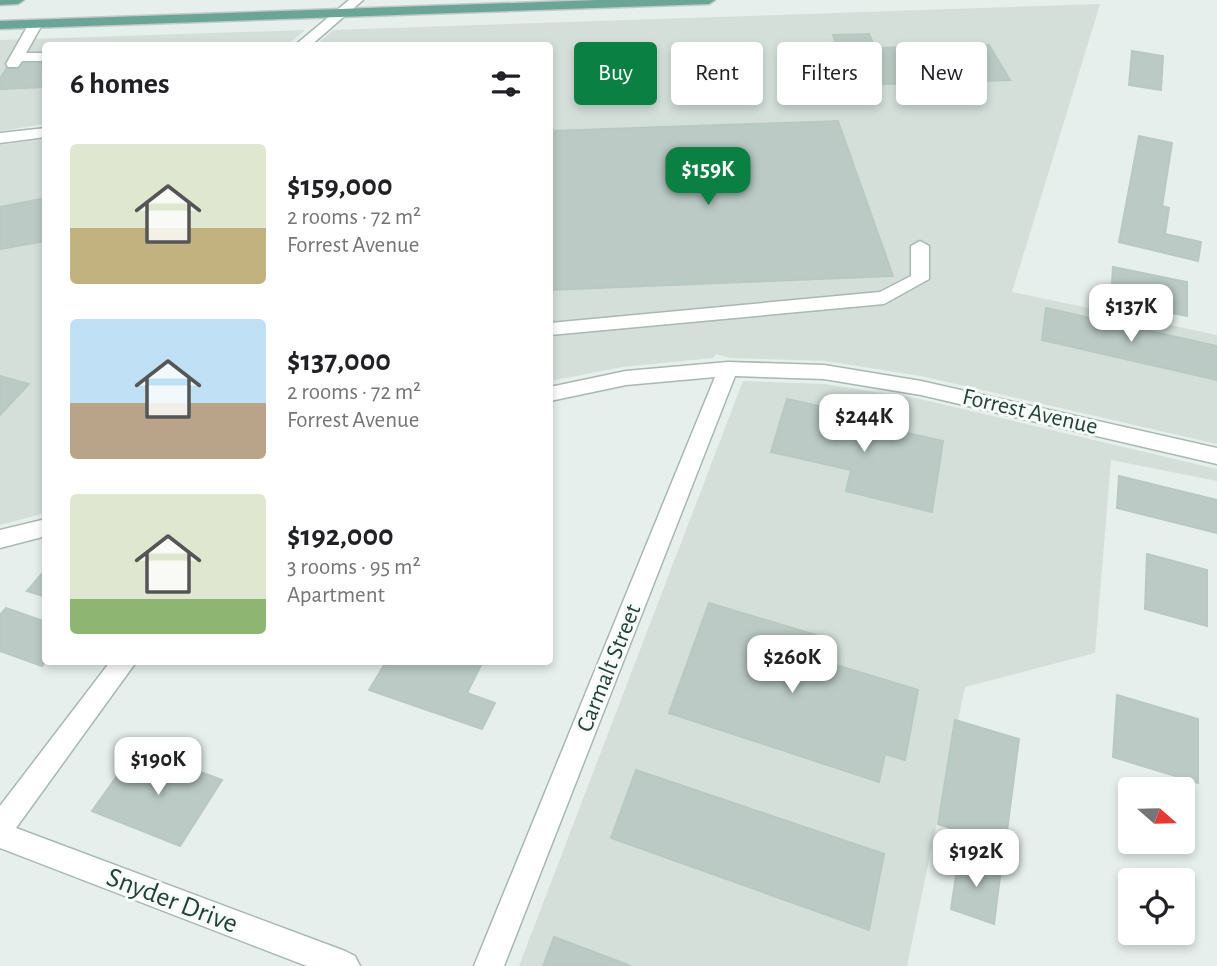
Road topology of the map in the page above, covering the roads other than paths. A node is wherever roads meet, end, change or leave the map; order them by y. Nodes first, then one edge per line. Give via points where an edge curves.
1 (18, 0) edge
2 (357, 0) edge
3 (709, 0) edge
4 (0, 1) edge
5 (340, 12) junction
6 (36, 23) junction
7 (0, 24) edge
8 (306, 42) edge
9 (42, 58) edge
10 (42, 132) edge
11 (0, 138) edge
12 (920, 246) dead end
13 (553, 328) edge
14 (728, 369) junction
15 (553, 393) edge
16 (1217, 457) edge
17 (42, 528) edge
18 (0, 540) edge
19 (122, 665) edge
20 (0, 828) edge
21 (0, 835) edge
22 (345, 966) edge
23 (489, 966) edge

1 - 4 main road
2 - 5 street
3 - 5 main road
5 - 6 main road
5 - 8 street
6 - 7 main road
6 - 9 street via 15,61
10 - 11 street
12 - 13 street via 920,279 884,298
14 - 15 street, Forrest Avenue via 626,378
14 - 16 street, Forrest Avenue via 824,372 921,387
14 - 23 street, Carmalt Street
17 - 18 street
19 - 20 street
21 - 22 street, Snyder Drive

